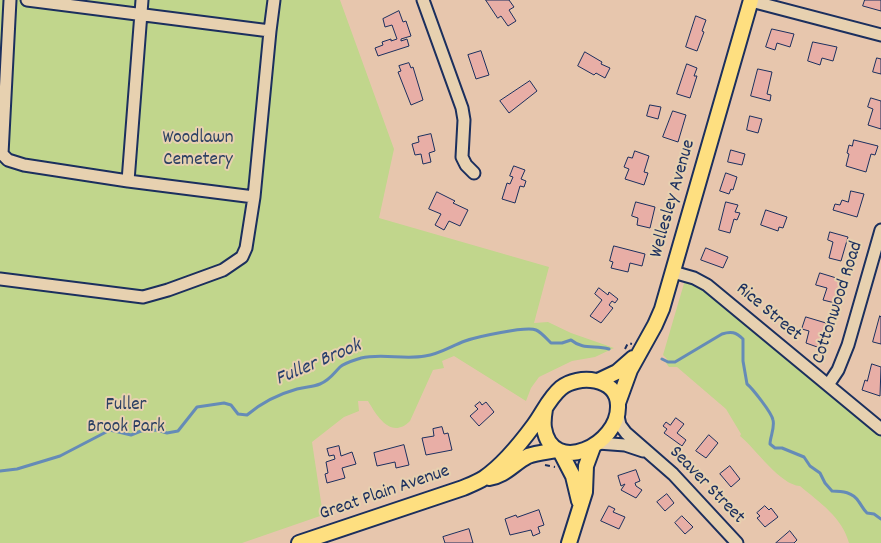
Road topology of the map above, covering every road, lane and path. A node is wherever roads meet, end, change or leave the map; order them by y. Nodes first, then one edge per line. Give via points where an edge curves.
1 (10, 0) edge
2 (27, 0) edge
3 (142, 0) edge
4 (274, 0) edge
5 (424, 0) edge
6 (751, 0) edge
7 (140, 14) junction
8 (270, 30) junction
9 (881, 35) edge
10 (3, 101) edge
11 (474, 173) dead end
12 (128, 181) junction
13 (254, 197) junction
14 (881, 230) edge
15 (673, 272) junction
16 (0, 279) edge
17 (642, 348) junction
18 (598, 381) junction
19 (828, 385) junction
20 (618, 408) junction
21 (545, 409) junction
22 (881, 429) edge
23 (595, 445) junction
24 (558, 450) junction
25 (650, 454) junction
26 (540, 465) dead end
27 (569, 470) junction
28 (483, 479) junction
29 (580, 510) junction
30 (298, 543) edge
31 (569, 543) edge
32 (737, 543) edge

1 - 10 street
2 - 7 street
3 - 7 street
4 - 8 street
5 - 11 street via 462,108 462,157
6 - 9 street
6 - 15 main road, Wellesley Avenue
7 - 8 street
7 - 12 street
8 - 13 street
10 - 12 street via 2,154 8,160
12 - 13 street
13 - 16 street via 242,257 223,270 168,290 143,297
14 - 19 street, Cottonwood Road via 848,345
15 - 17 main road, Wellesley Avenue via 659,316
15 - 19 street, Rice Street via 707,285
17 - 18 main road via 622,368
17 - 20 main road, Wellesley Avenue via 630,370
18 - 20 main road via 611,390
18 - 21 main road via 584,379 572,382 561,388
19 - 22 street, Rice Street
20 - 23 main road via 616,420
20 - 25 street, Seaver Street via 620,425
21 - 24 main road via 545,432
21 - 28 main road, Great Plain Avenue via 516,448
23 - 24 main road via 568,453
23 - 25 street, Seaver Street via 625,445
23 - 29 main road via 586,466 585,492
24 - 27 main road
24 - 28 main road, Great Plain Avenue via 528,456 508,471
25 - 32 street, Seaver Street via 677,478
26 - 27 path via 552,466 564,474
27 - 29 main road via 576,484
28 - 30 main road, Great Plain Avenue
29 - 31 main road

